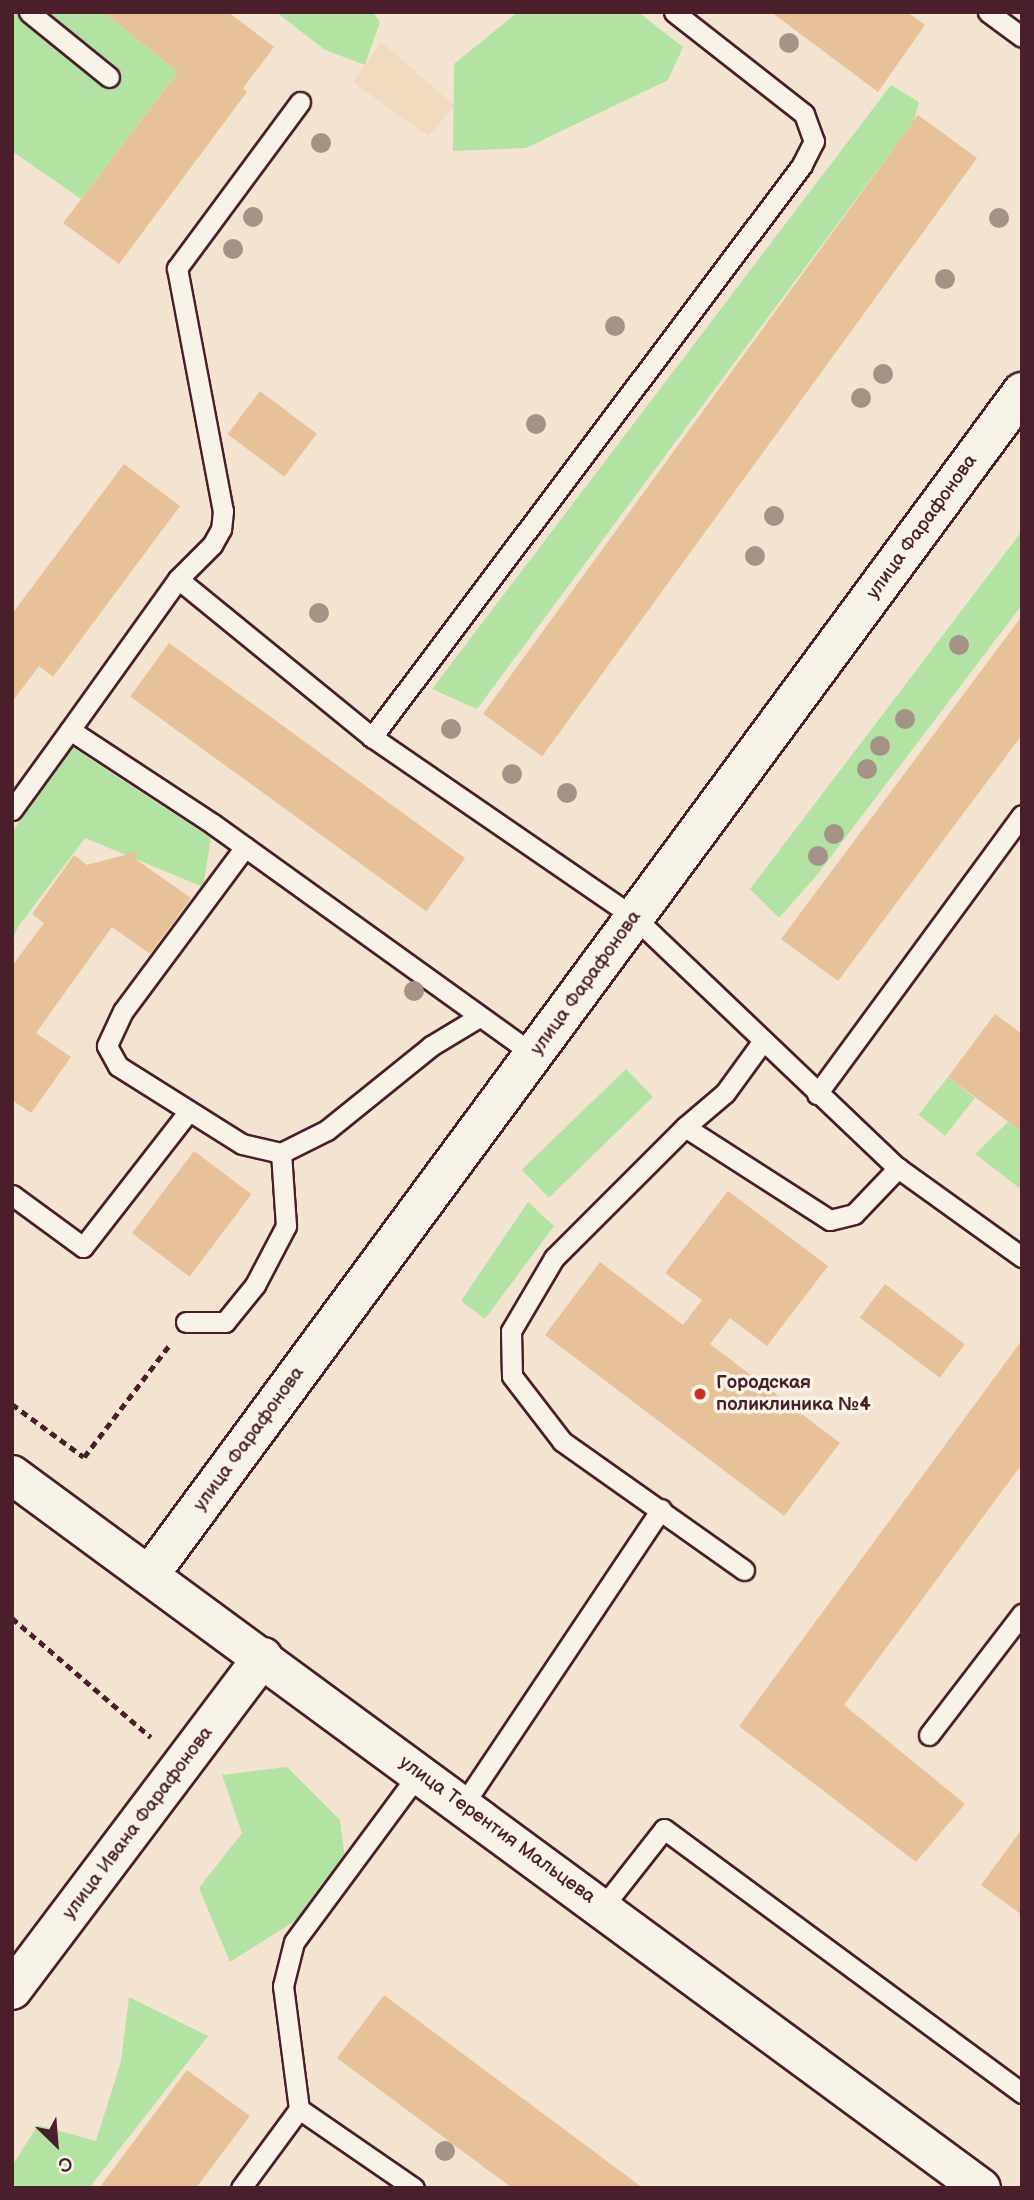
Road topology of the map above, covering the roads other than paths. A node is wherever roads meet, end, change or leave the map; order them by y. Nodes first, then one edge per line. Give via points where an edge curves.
1 (29, 12) edge
2 (674, 12) edge
3 (988, 12) edge
4 (1022, 37) edge
5 (109, 77) dead end
6 (300, 102) dead end
7 (1022, 392) edge
8 (178, 579) junction
9 (70, 730) junction
10 (372, 737) junction
11 (12, 810) edge
12 (1022, 815) edge
13 (245, 847) junction
14 (634, 917) junction
15 (479, 1017) junction
16 (762, 1042) junction
17 (533, 1055) junction
18 (817, 1094) junction
19 (189, 1111) junction
20 (685, 1128) junction
21 (281, 1153) junction
22 (898, 1168) junction
23 (12, 1195) edge
24 (1022, 1257) edge
25 (186, 1322) road end
26 (12, 1475) edge
27 (661, 1509) junction
28 (744, 1570) dead end
29 (150, 1574) junction
30 (1022, 1614) edge
31 (263, 1657) junction
32 (929, 1735) dead end
33 (419, 1773) junction
34 (463, 1805) junction
35 (603, 1908) junction
36 (12, 1990) edge
37 (1022, 2093) edge
38 (299, 2109) junction
39 (241, 2188) edge
40 (414, 2188) edge
41 (981, 2188) edge

1 - 5 lane
2 - 10 lane via 804,114 814,141 802,165
3 - 4 lane
6 - 8 lane via 177,268 223,511 212,545
7 - 14 street, улица Фарафонова
8 - 9 lane
8 - 10 lane
9 - 11 lane
9 - 13 lane
10 - 14 lane
12 - 18 lane
13 - 15 lane
13 - 19 lane via 123,1011 107,1046 117,1066
14 - 16 lane
14 - 17 street, улица Фарафонова
15 - 17 lane
15 - 21 lane via 431,1046 327,1130
16 - 18 lane
16 - 20 lane via 726,1093
17 - 29 street, улица Фарафонова
18 - 22 lane
19 - 21 lane via 243,1144
19 - 23 lane via 83,1247
20 - 22 lane via 830,1220 853,1214
20 - 27 lane via 554,1258 510,1331 512,1377 562,1441
21 - 25 lane via 286,1226 255,1285 225,1322
22 - 24 lane
26 - 29 street, улица Терентия Мальцева
27 - 28 lane
27 - 34 lane
29 - 31 street, улица Терентия Мальцева
30 - 32 lane
31 - 33 street, улица Терентия Мальцева
31 - 36 street, улица Ивана Фарафонова
33 - 34 street, улица Терентия Мальцева
33 - 38 lane via 294,1942 283,1986
34 - 35 street, улица Терентия Мальцева
35 - 37 lane via 664,1829
35 - 41 street, улица Терентия Мальцева
38 - 39 lane
38 - 40 lane

